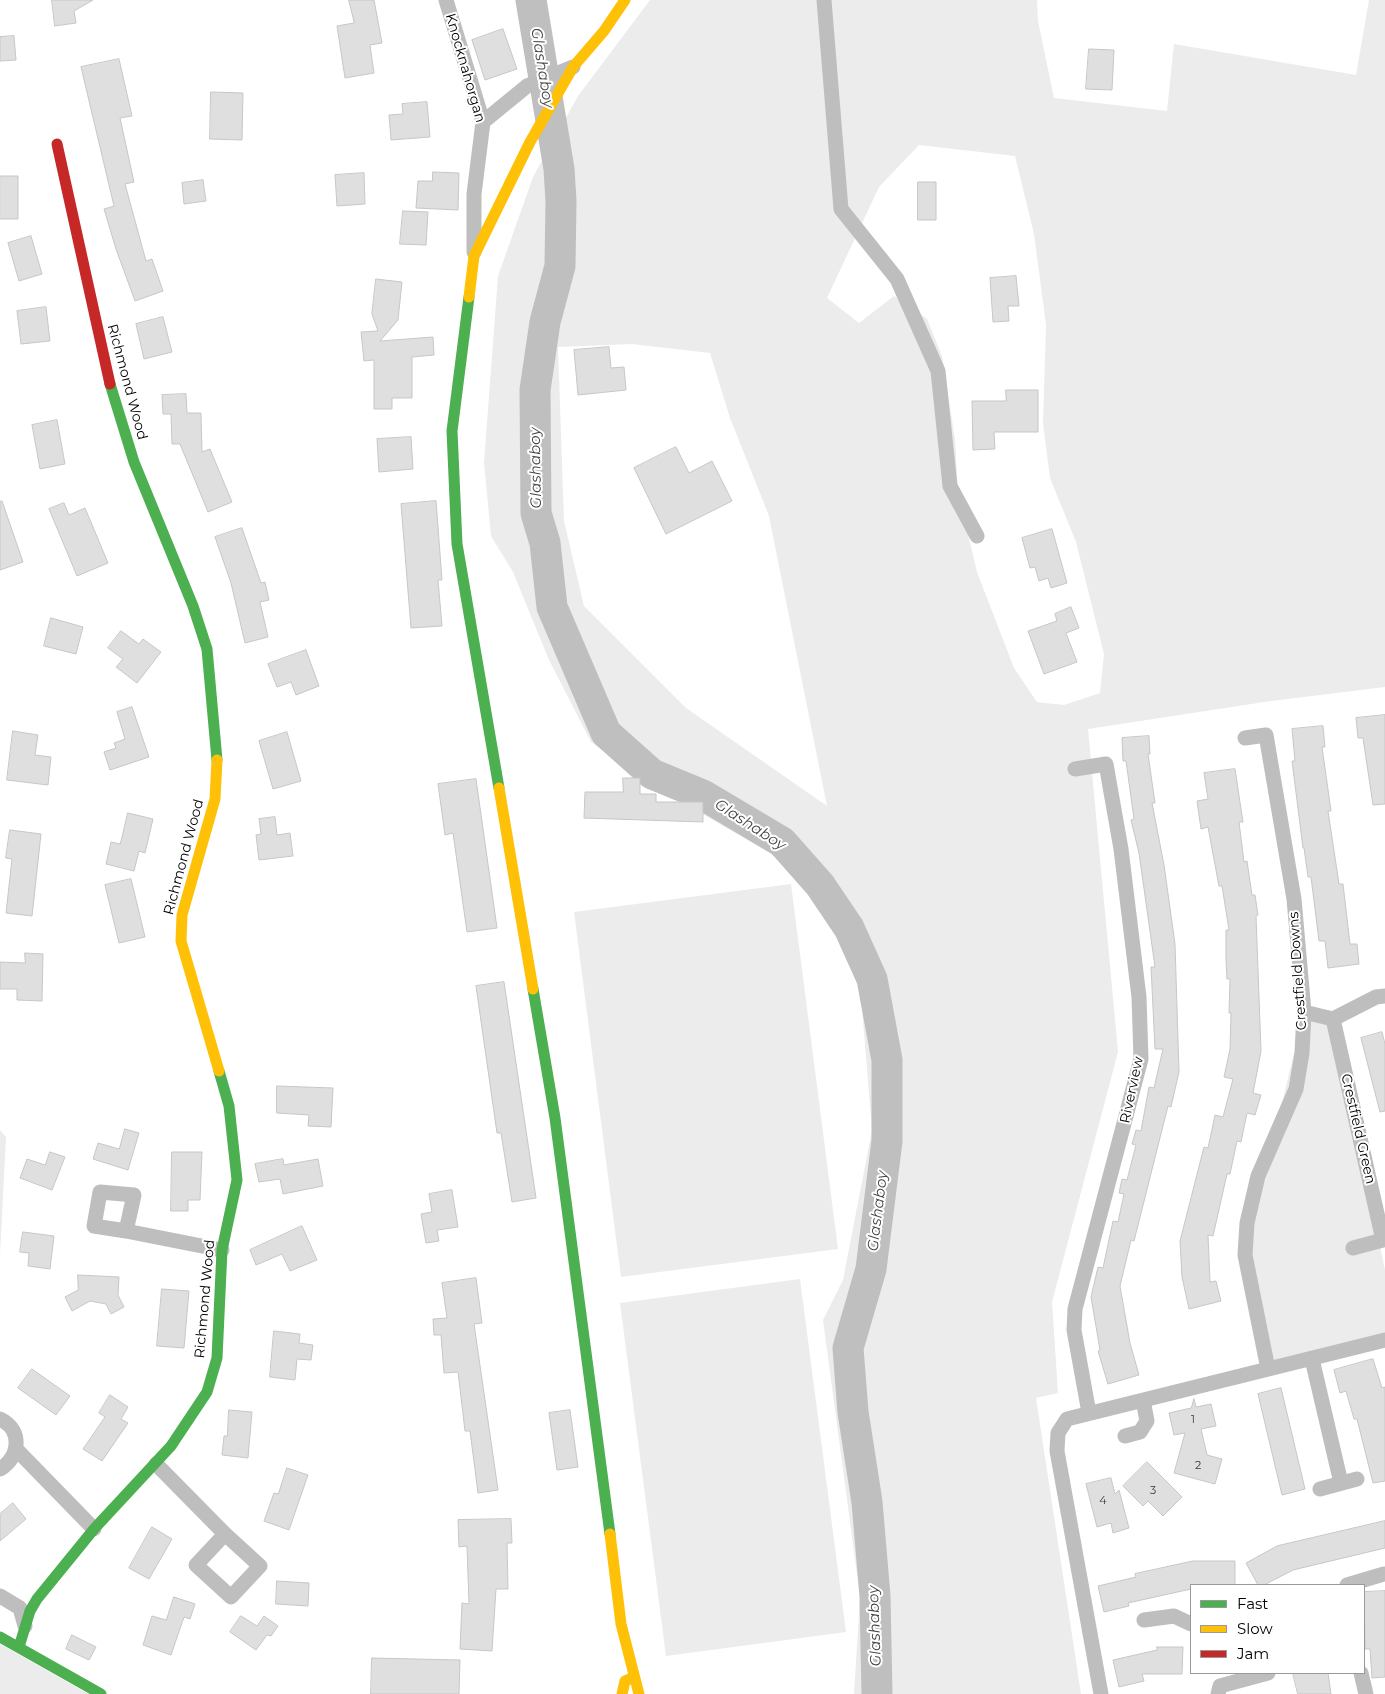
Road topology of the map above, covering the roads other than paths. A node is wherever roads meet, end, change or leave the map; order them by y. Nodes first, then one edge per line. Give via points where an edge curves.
1 (446, 0) edge
2 (625, 0) edge
3 (824, 0) edge
4 (573, 67) junction
5 (483, 122) junction
6 (57, 144) dead end
7 (474, 256) junction
8 (977, 536) dead end
9 (1245, 738) dead end
10 (1074, 770) dead end
11 (1385, 996) edge
12 (1304, 1012) junction
13 (1333, 1019) junction
14 (126, 1230) dead end
15 (1353, 1248) dead end
16 (222, 1250) junction
17 (1385, 1340) edge
18 (1312, 1358) junction
19 (1268, 1369) junction
20 (1143, 1400) junction
21 (1089, 1413) junction
22 (0, 1419) edge
23 (1125, 1436) dead end
24 (16, 1449) junction
25 (156, 1464) junction
26 (0, 1469) edge
27 (1357, 1479) dead end
28 (1341, 1483) junction
29 (1320, 1489) dead end
30 (94, 1529) junction
31 (225, 1534) dead end
32 (1384, 1574) edge
33 (1350, 1584) edge
34 (0, 1596) edge
35 (1144, 1620) dead end
36 (1190, 1624) edge
37 (25, 1626) junction
38 (0, 1637) edge
39 (19, 1647) junction
40 (1264, 1674) edge
41 (1361, 1674) edge
42 (634, 1677) junction
43 (1223, 1683) edge
44 (101, 1694) edge
45 (622, 1694) edge
46 (639, 1694) edge
47 (1101, 1694) edge
48 (1366, 1694) edge

1 - 5 street, Knocknahorgan
2 - 4 main road
3 - 8 street via 841,209 897,279 938,371 950,486
4 - 5 street via 527,86
4 - 7 main road via 530,142
5 - 7 street, Knocknahorgan via 474,194
6 - 16 main road, Richmond Wood via 118,415 207,649 217,750 215,799 182,915 181,941 229,1106 237,1180
7 - 42 main road via 452,431 457,544 555,1118 621,1624
9 - 12 street, Crestfield Downs via 1266,735 1294,899
10 - 21 street, Riverview via 1106,764 1121,849 1139,997 1141,1059 1075,1309 1074,1330
11 - 13 street via 1376,997
12 - 13 street
12 - 19 street, Crestfield Downs via 1296,1089 1258,1176 1246,1223 1245,1255
13 - 15 street, Crestfield Green via 1383,1240
14 - 16 street
16 - 25 main road, Richmond Wood via 217,1358 207,1392
17 - 18 street
18 - 19 street
18 - 28 street
19 - 20 street
20 - 21 street
20 - 23 street via 1147,1421 1140,1432
21 - 47 street via 1068,1419 1058,1433 1057,1451
22 - 24 street via 14,1432
24 - 26 street via 13,1458
24 - 30 street
25 - 30 main road, Richmond Wood
25 - 31 street
27 - 28 street
28 - 29 street
30 - 37 main road, Richmond Wood via 37,1599
32 - 33 street
34 - 37 street via 20,1608
35 - 36 street via 1174,1616
37 - 39 main road, Richmond Wood
38 - 39 main road
39 - 44 main road
40 - 43 street
41 - 48 street
42 - 45 main road via 625,1681
42 - 46 main road

